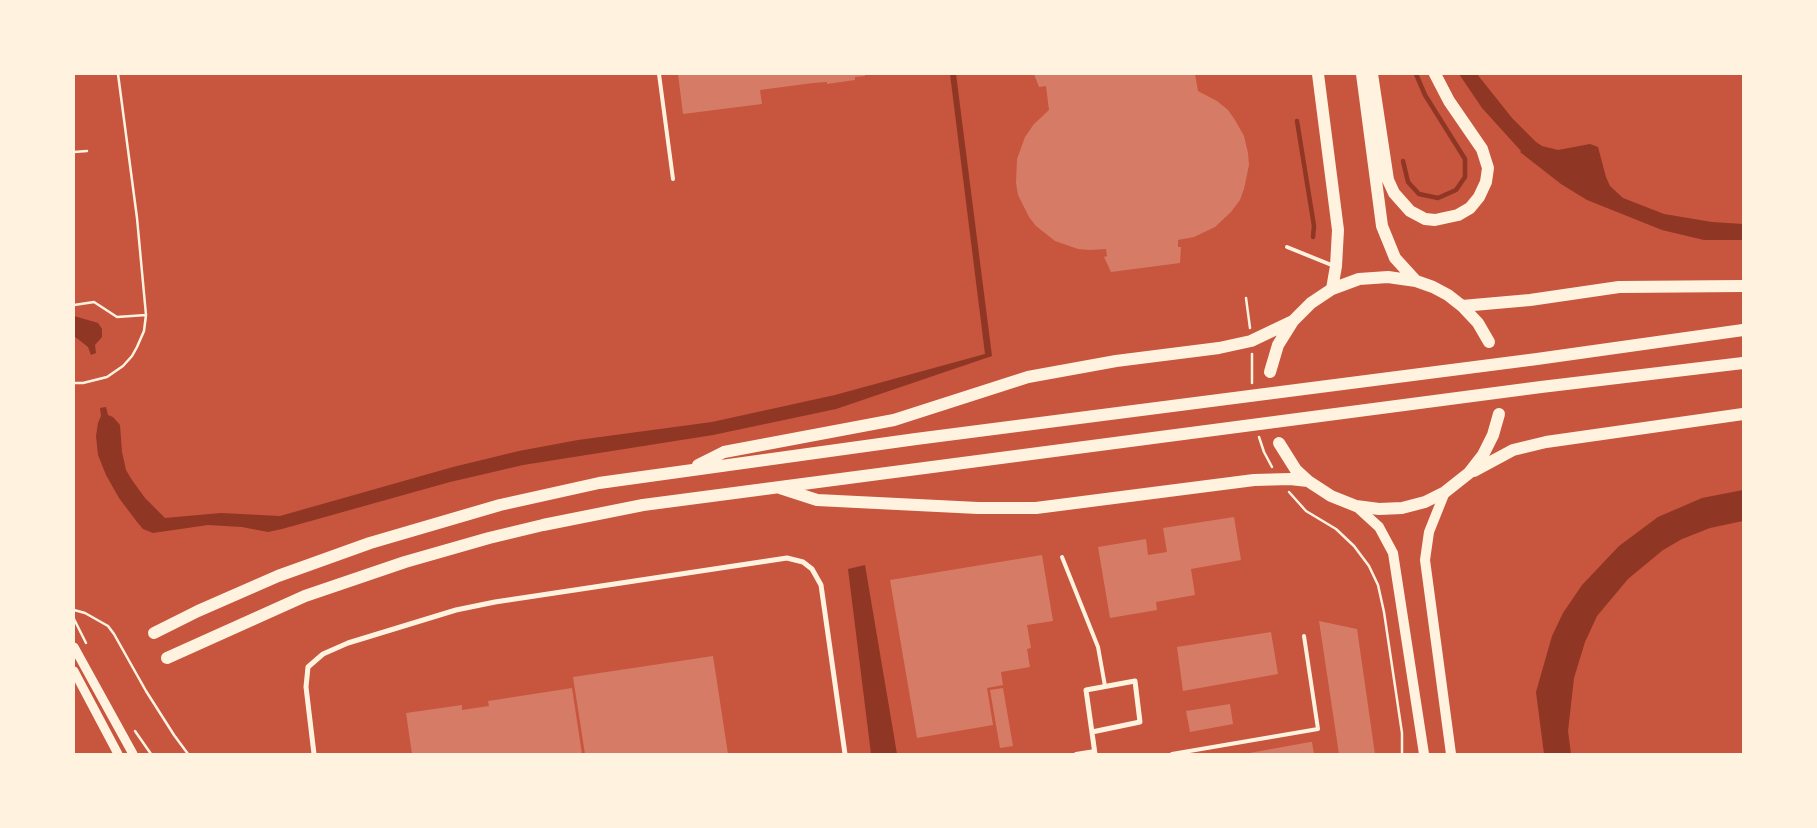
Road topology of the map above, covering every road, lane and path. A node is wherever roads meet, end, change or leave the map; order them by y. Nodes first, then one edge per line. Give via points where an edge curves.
1 (118, 74) edge
2 (659, 74) edge
3 (1318, 74) edge
4 (1362, 74) edge
5 (1372, 74) edge
6 (1435, 74) edge
7 (87, 151) dead end
8 (74, 152) edge
9 (673, 179) dead end
10 (1287, 247) dead end
11 (1336, 266) junction
12 (1416, 281) junction
13 (1743, 286) edge
14 (1332, 289) junction
15 (1246, 298) dead end
16 (74, 304) edge
17 (1462, 306) junction
18 (146, 315) junction
19 (1293, 321) junction
20 (1743, 330) edge
21 (1251, 341) junction
22 (1489, 342) dead end
23 (1743, 363) edge
24 (1270, 372) dead end
25 (74, 384) edge
26 (1252, 385) dead end
27 (1499, 414) dead end
28 (1743, 414) edge
29 (1259, 435) dead end
30 (1279, 443) dead end
31 (690, 469) junction
32 (1469, 473) junction
33 (1278, 479) junction
34 (1308, 481) junction
35 (776, 486) junction
36 (1446, 492) junction
37 (1356, 506) junction
38 (1062, 557) dead end
39 (74, 610) edge
40 (154, 633) dead end
41 (1304, 636) dead end
42 (74, 648) edge
43 (167, 658) dead end
44 (74, 671) edge
45 (1105, 686) junction
46 (1092, 732) junction
47 (1095, 753) edge
48 (118, 754) edge
49 (133, 754) edge
50 (188, 754) edge
51 (314, 754) edge
52 (845, 754) edge
53 (1076, 754) edge
54 (1172, 754) edge
55 (1402, 754) edge
56 (1424, 754) edge
57 (1451, 754) edge

1 - 18 path
2 - 9 lane
3 - 11 main road via 1338,230
4 - 12 main road via 1382,226 1395,258
5 - 6 main road via 1388,180 1394,193 1410,211 1435,220 1458,215 1470,208 1480,197 1488,168 1482,148 1449,102
7 - 8 path
10 - 11 lane
11 - 14 main road
12 - 14 main road via 1369,278
12 - 17 main road via 1448,295
13 - 17 main road via 1619,287
14 - 19 main road
15 - 21 path
16 - 18 path via 94,302 117,317
17 - 22 main road via 1478,323
18 - 25 path via 137,347 123,366 107,377
19 - 21 main road
19 - 24 main road via 1278,345
20 - 31 main road
21 - 26 path
21 - 31 main road via 1028,377 894,420 724,452
23 - 35 main road
27 - 32 main road via 1483,456
28 - 32 main road via 1546,442 1513,450
29 - 33 path
30 - 34 main road
31 - 40 main road via 599,483 438,522 278,576
32 - 36 main road
33 - 34 main road
33 - 35 main road via 1036,508 958,508 817,500
33 - 55 path via 1306,511 1336,529 1354,546 1375,579 1382,597 1402,733
34 - 37 main road via 1331,496
35 - 43 main road via 643,505 543,524 404,562 305,596
36 - 37 main road via 1402,508 1379,510
36 - 57 main road via 1429,532 1425,560
37 - 56 main road via 1379,527 1393,554
38 - 45 lane via 1098,647
39 - 50 path via 108,626 146,692
41 - 54 lane via 1318,729
42 - 49 street
44 - 48 street
45 - 46 street via 1086,690
45 - 46 street via 1135,681 1140,722
46 - 47 street
47 - 53 lane
51 - 52 street via 306,687 308,667 323,654 348,643 456,610 495,602 787,558 803,562 812,569 821,585

